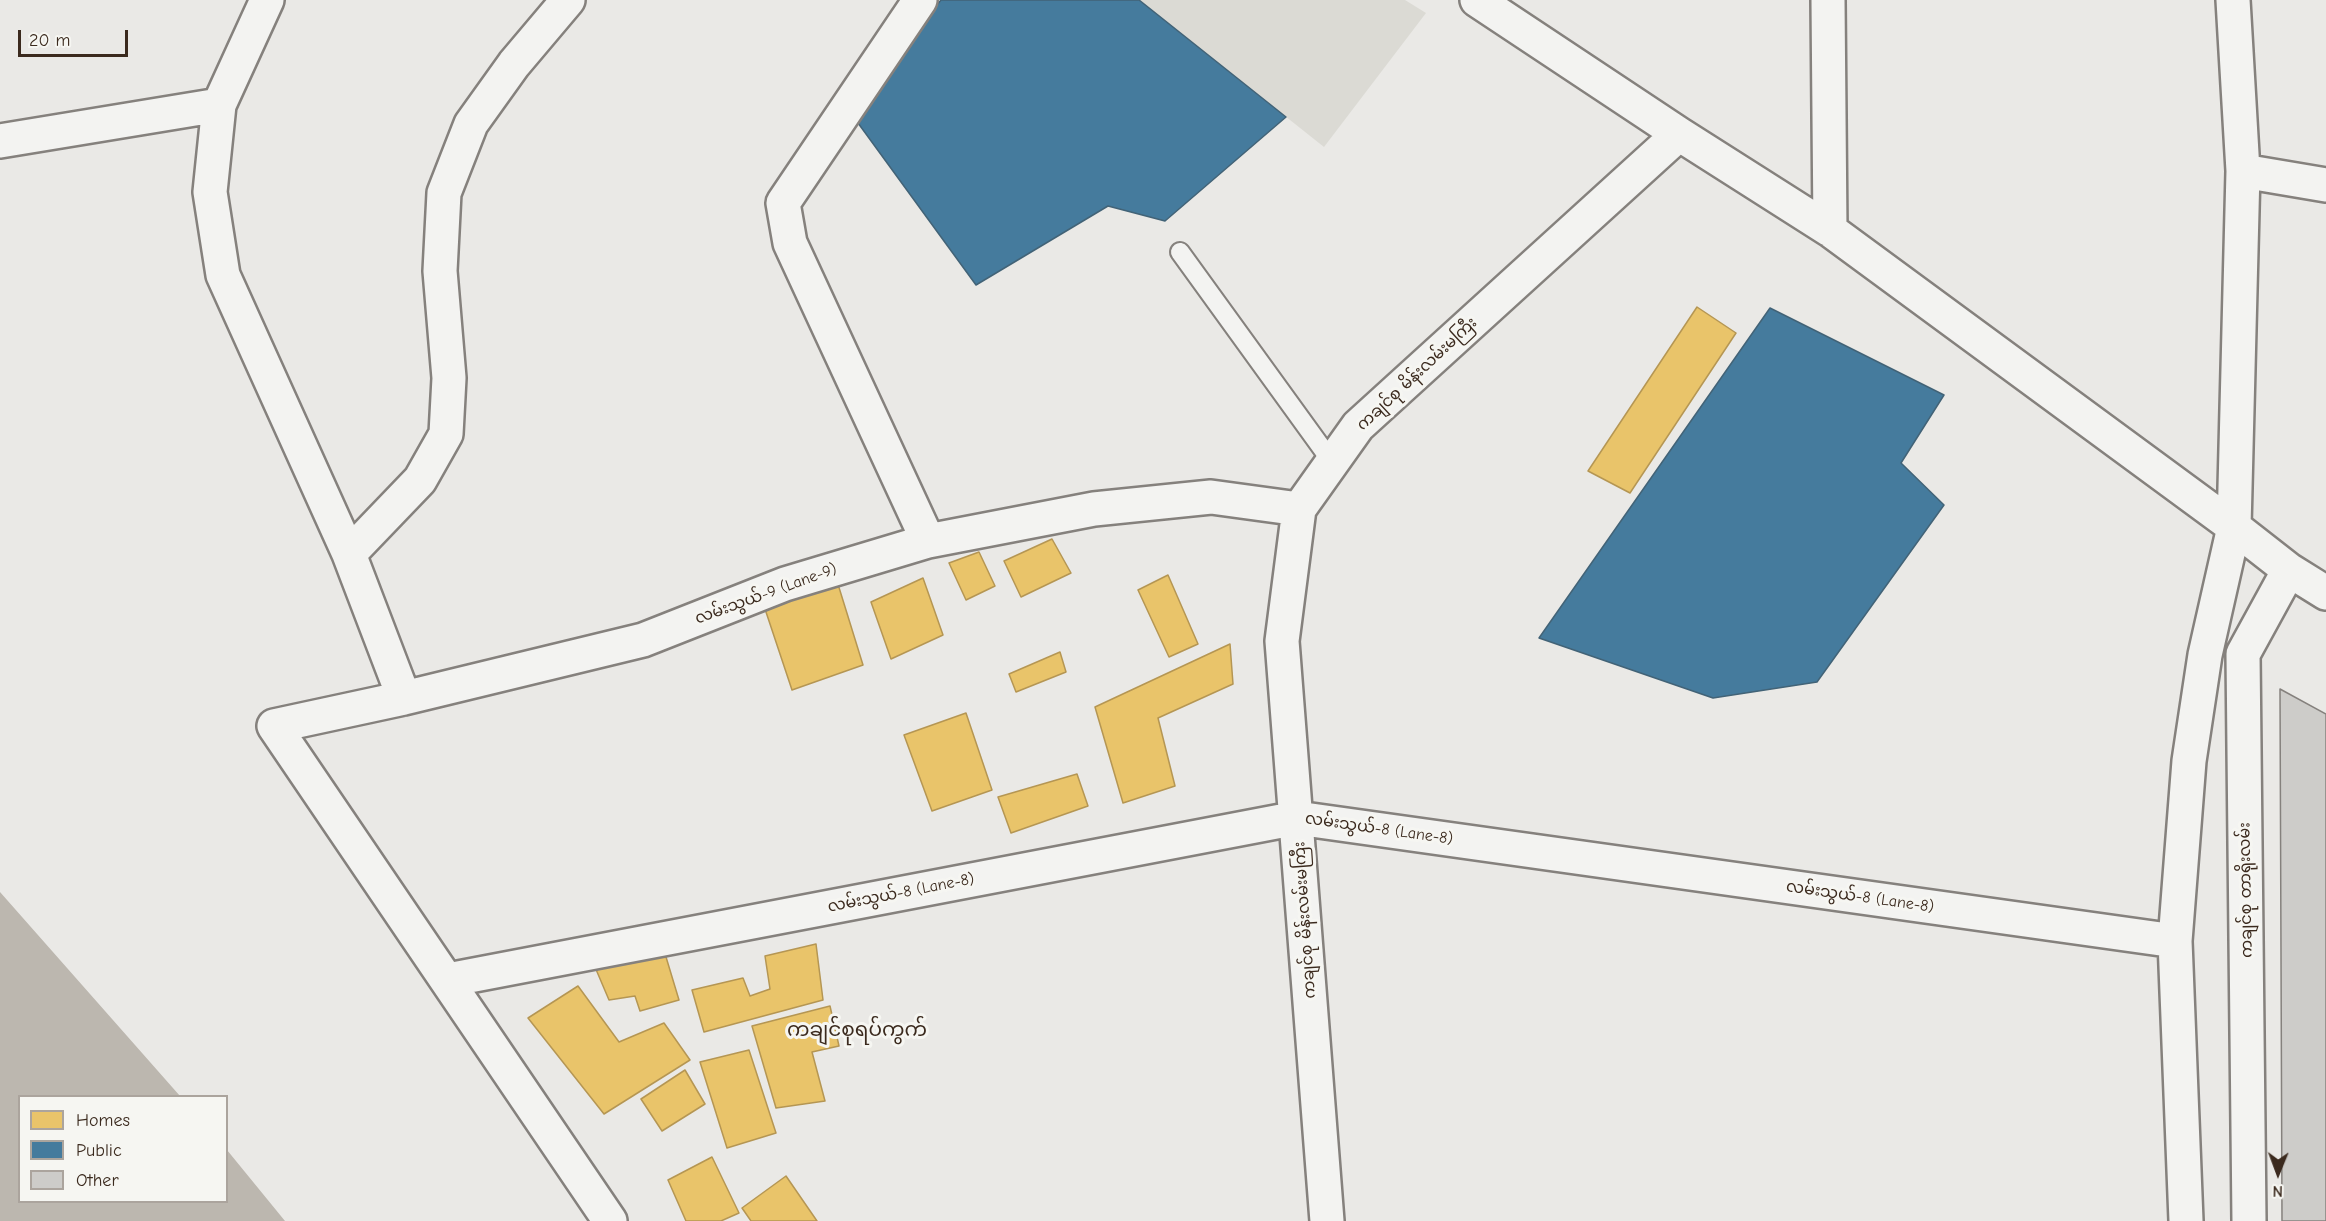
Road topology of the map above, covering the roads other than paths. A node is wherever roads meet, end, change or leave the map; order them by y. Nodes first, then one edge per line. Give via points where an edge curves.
1 (267, 0) edge
2 (568, 0) edge
3 (920, 0) edge
4 (1477, 0) edge
5 (1828, 0) edge
6 (2233, 0) edge
7 (219, 105) junction
8 (1679, 134) junction
9 (0, 141) edge
10 (2243, 171) junction
11 (2326, 185) edge
12 (1830, 230) junction
13 (1180, 252) dead end
14 (1332, 462) junction
15 (1299, 509) junction
16 (2234, 528) junction
17 (928, 541) junction
18 (350, 554) junction
19 (2289, 570) junction
20 (2326, 593) edge
21 (404, 698) junction
22 (1297, 818) junction
23 (2175, 941) junction
24 (448, 980) junction
25 (610, 1221) edge
26 (1327, 1221) edge
27 (2186, 1221) edge
28 (2249, 1221) edge

1 - 7 street
2 - 18 street via 514,64 471,124 444,193 440,270 449,378 446,434 420,480
3 - 17 street via 783,204 790,243
4 - 8 street
5 - 12 street
6 - 10 street
7 - 9 street
7 - 18 street via 210,192 223,275
8 - 12 street
8 - 14 street, ကချင်စု မိန်းလမ်းမကြီး via 1358,426
10 - 11 street
10 - 16 street
12 - 16 street
13 - 14 lane
14 - 15 street, ကချင်စု မိန်းလမ်းမကြီး
15 - 17 street, လမ်းသွယ်-9 (Lane-9) via 1211,497 1094,509
15 - 22 street, ကချင်စု မိန်းလမ်းမကြီး via 1282,641
16 - 19 street
16 - 23 street via 2205,655 2189,762
17 - 21 street, လမ်းသွယ်-9 (Lane-9) via 785,584 643,640
18 - 21 street
19 - 20 street
19 - 28 street, ကချင်စု တာရိုးလမ်း via 2243,654
21 - 24 street, လမ်းသွယ်-9 (Lane-9) via 274,726
22 - 23 street, လမ်းသွယ်-8 (Lane-8)
22 - 24 street, လမ်းသွယ်-8 (Lane-8)
22 - 26 street, ကချင်စု မိန်းလမ်းမကြီး
23 - 27 street
24 - 25 street

